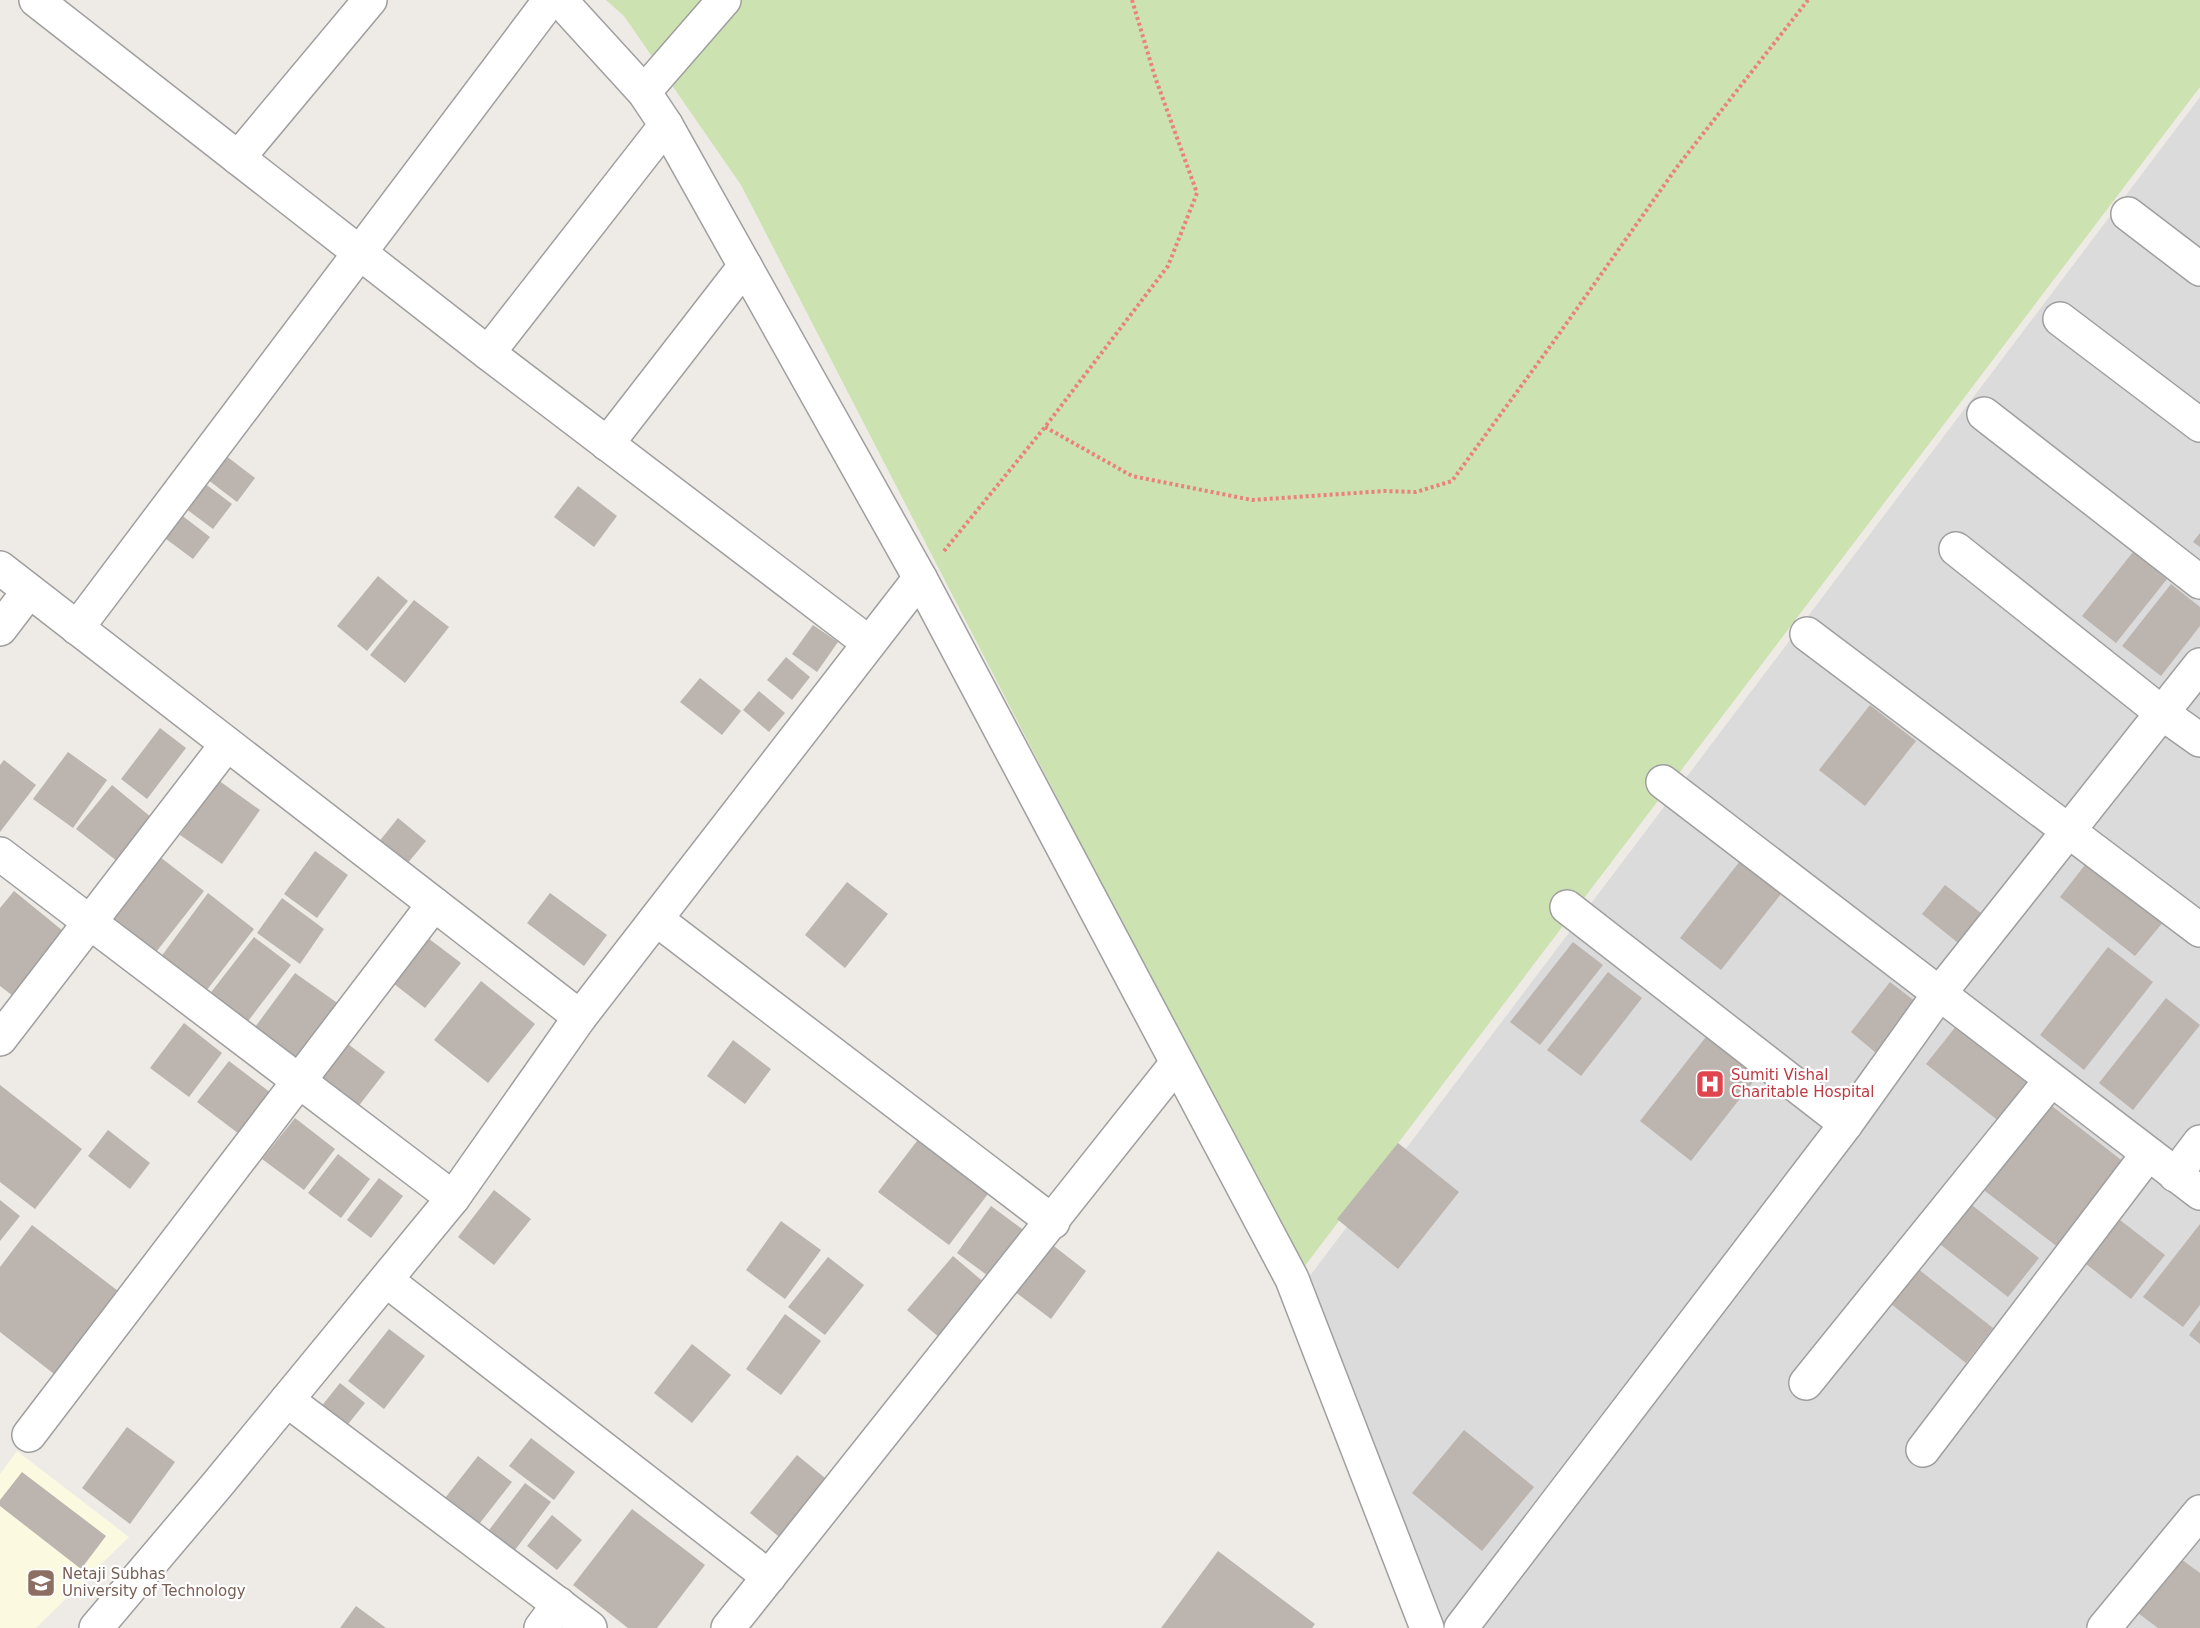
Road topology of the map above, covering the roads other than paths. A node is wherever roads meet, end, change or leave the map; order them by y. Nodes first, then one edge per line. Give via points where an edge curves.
1 (36, 0) edge
2 (370, 0) edge
3 (550, 0) edge
4 (560, 0) edge
5 (724, 0) edge
6 (644, 92) junction
7 (666, 125) junction
8 (238, 158) junction
9 (2127, 214) dead end
10 (359, 253) junction
11 (745, 267) junction
12 (2200, 268) edge
13 (2060, 319) dead end
14 (488, 353) junction
15 (1984, 414) dead end
16 (2200, 425) edge
17 (607, 444) junction
18 (1956, 549) dead end
19 (0, 568) edge
20 (920, 578) junction
21 (2200, 582) edge
22 (29, 591) junction
23 (76, 628) junction
24 (0, 629) edge
25 (1807, 634) dead end
26 (869, 643) junction
27 (2200, 664) edge
28 (2162, 713) junction
29 (2200, 740) edge
30 (227, 744) junction
31 (1663, 782) dead end
32 (2067, 832) junction
33 (0, 854) edge
34 (434, 904) junction
35 (1567, 907) dead end
36 (656, 920) junction
37 (90, 922) junction
38 (2200, 930) edge
39 (1939, 994) junction
40 (580, 1017) junction
41 (0, 1039) edge
42 (1178, 1063) junction
43 (2050, 1080) junction
44 (299, 1082) junction
45 (1846, 1124) junction
46 (2200, 1142) edge
47 (2148, 1154) junction
48 (2188, 1184) edge
49 (453, 1198) junction
50 (1053, 1222) junction
51 (386, 1280) junction
52 (1806, 1383) dead end
53 (287, 1400) junction
54 (29, 1436) dead end
55 (1923, 1450) dead end
56 (2200, 1512) edge
57 (769, 1576) junction
58 (550, 1616) edge
59 (100, 1627) edge
60 (590, 1628) edge
61 (728, 1628) edge
62 (1427, 1628) edge
63 (1461, 1628) edge
64 (2104, 1628) edge

1 - 8 street
2 - 8 street
3 - 10 street
4 - 6 street
5 - 6 street
6 - 7 street
7 - 11 street
7 - 14 street
8 - 10 street
9 - 12 street
10 - 14 street
10 - 23 street
11 - 17 street
11 - 20 street
13 - 16 street
14 - 17 street
15 - 21 street
17 - 26 street
18 - 28 street
19 - 22 street
20 - 26 street
20 - 42 street
22 - 23 street
22 - 24 street
23 - 30 street
25 - 32 street
26 - 36 street
27 - 28 street
28 - 29 street
28 - 32 street
30 - 34 street
30 - 37 street
31 - 39 street
32 - 38 street
32 - 39 street
33 - 37 street
34 - 40 street
34 - 44 street
35 - 45 street
36 - 40 street
36 - 50 street
37 - 41 street
37 - 44 street
39 - 43 street
39 - 45 street
40 - 49 street
42 - 50 street
42 - 62 street via 1292,1279
43 - 47 street
43 - 52 street
44 - 49 street
44 - 54 street
45 - 63 street
46 - 48 street
47 - 48 street
47 - 55 street
49 - 51 street
50 - 57 street
51 - 53 street
51 - 57 street
53 - 58 street
53 - 59 street
56 - 64 street
57 - 61 street
58 - 60 street

